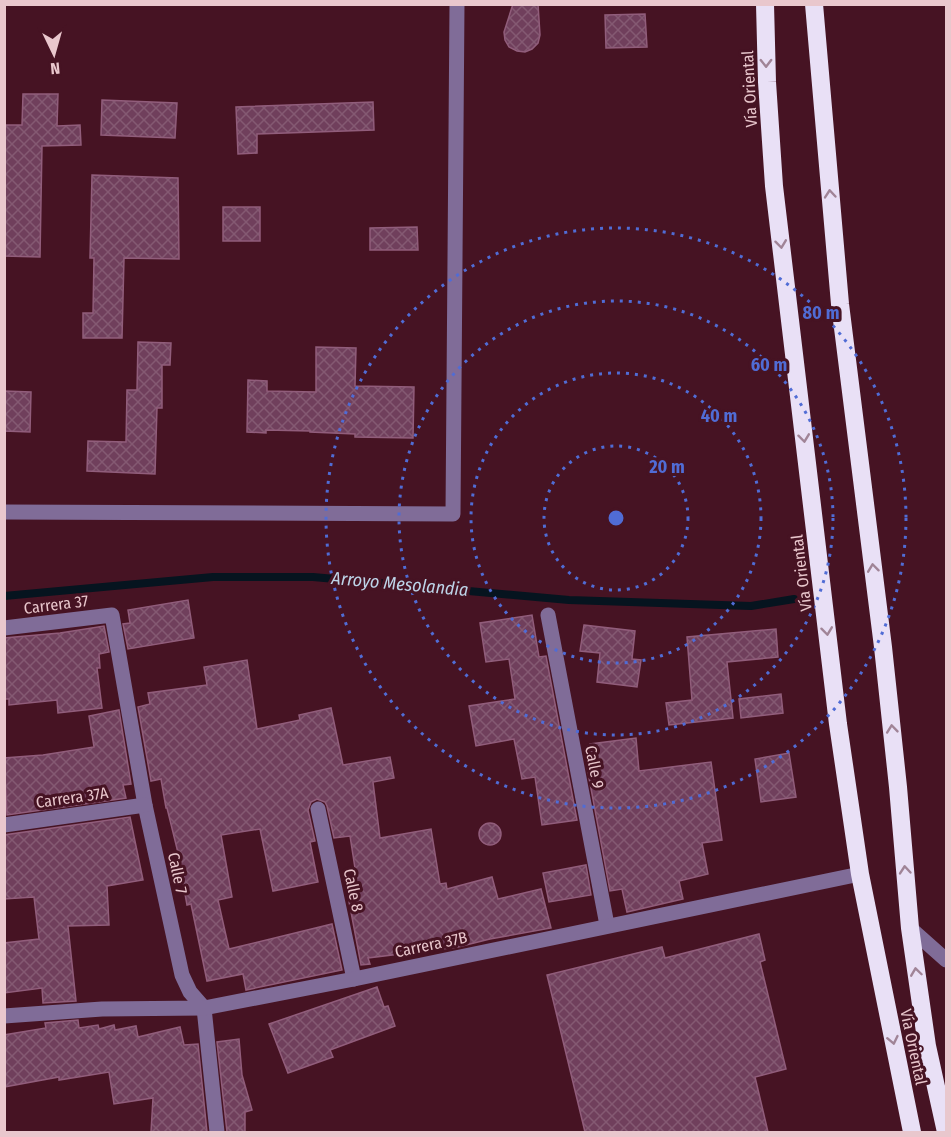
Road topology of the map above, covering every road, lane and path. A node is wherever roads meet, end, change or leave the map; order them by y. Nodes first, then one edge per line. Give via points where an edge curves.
1 (457, 4) edge
2 (765, 4) edge
3 (814, 4) edge
4 (4, 512) edge
5 (112, 615) joint
6 (548, 615) dead end
7 (4, 628) edge
8 (145, 805) junction
9 (318, 809) dead end
10 (4, 825) edge
11 (860, 874) junction
12 (607, 925) junction
13 (910, 928) junction
14 (946, 960) edge
15 (354, 979) junction
16 (204, 1008) junction
17 (4, 1016) edge
18 (217, 1132) edge
19 (912, 1132) edge
20 (946, 1132) edge

1 - 4 street via 453,514
2 -> 11 highway, Vía Oriental via 774,186 838,724
13 -> 3 highway, Vía Oriental via 883,647 840,304
5 - 7 street, Carrera 37
5 - 8 street, Calle 7
6 - 12 street, Calle 9
8 - 10 street, Carrera 37A
8 - 16 street, Calle 7 via 182,975
9 - 15 street, Calle 8
11 - 12 street, Carrera 37B
11 -> 19 highway, Vía Oriental
12 - 15 street, Carrera 37B
13 - 14 street
20 -> 13 highway, Vía Oriental via 927,1047
15 - 16 street, Carrera 37B
16 - 17 street, Carrera 37B via 102,1009
16 - 18 street

